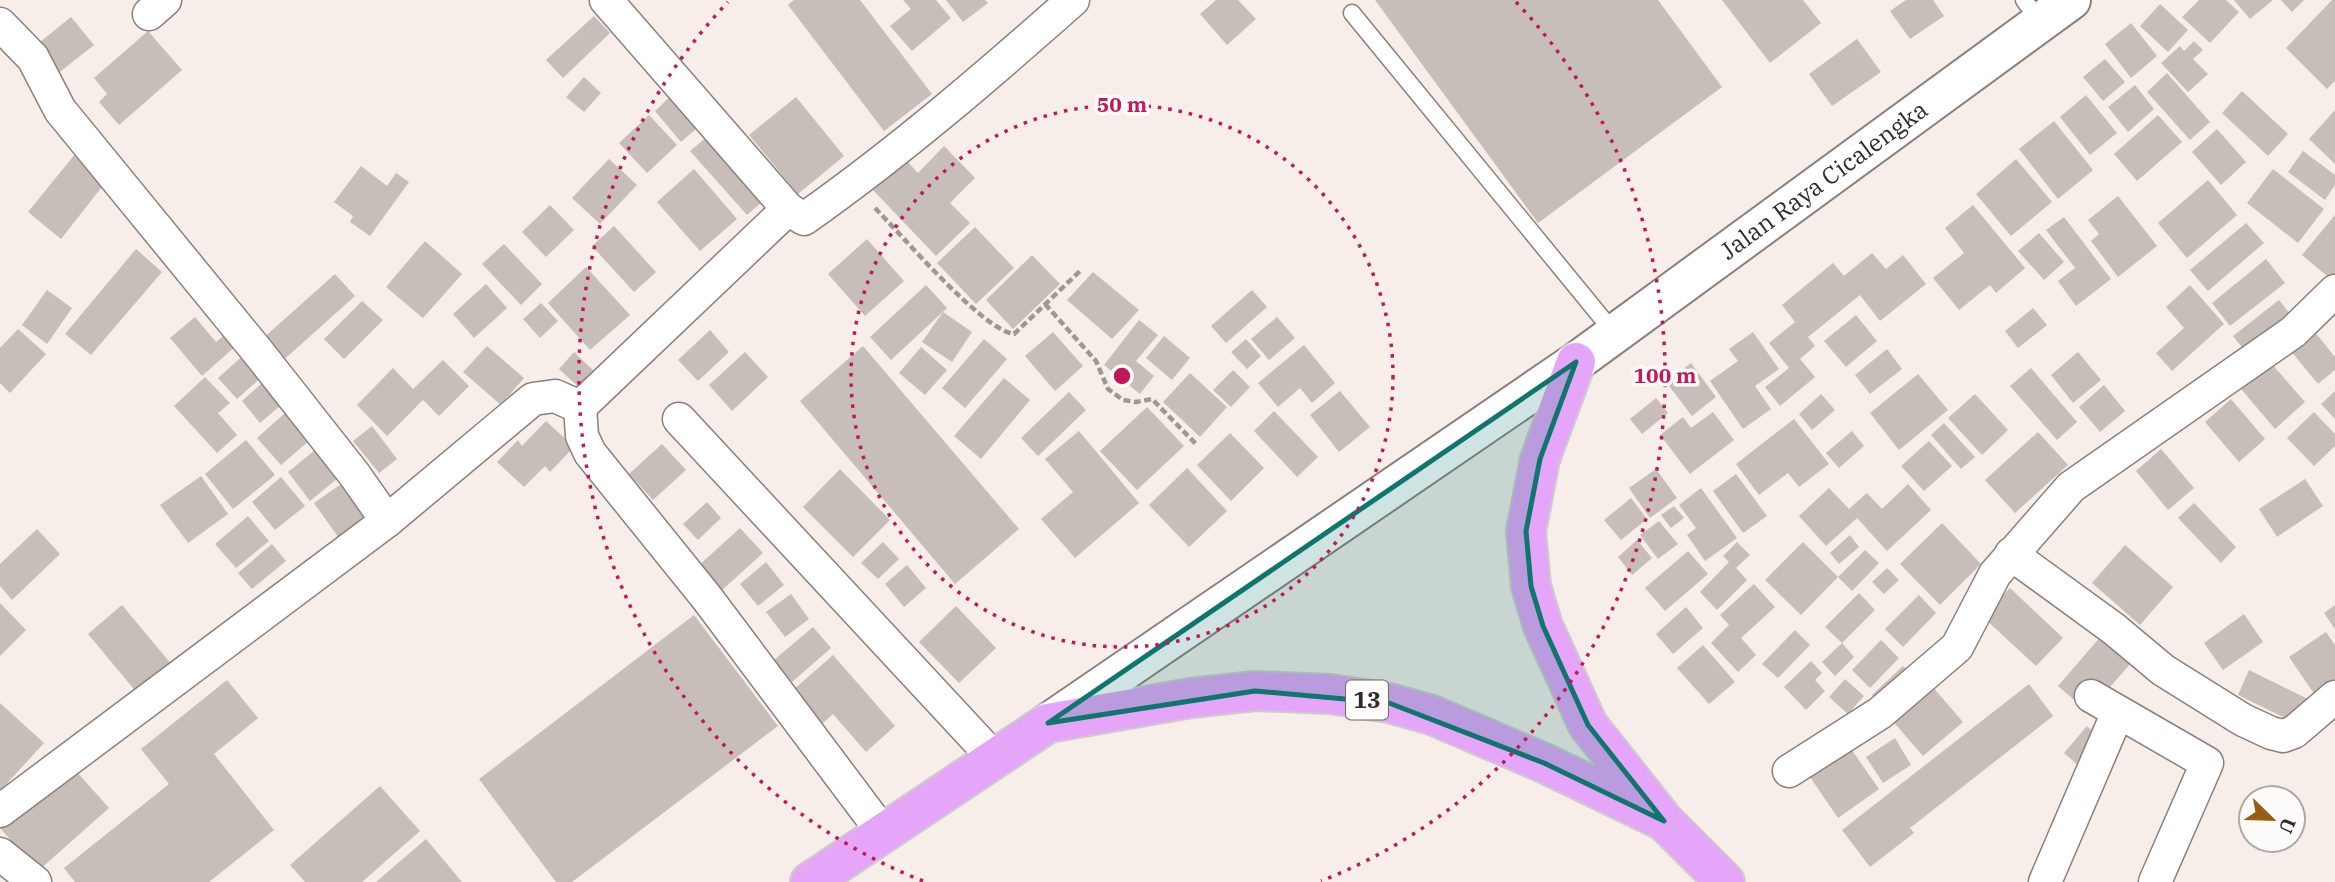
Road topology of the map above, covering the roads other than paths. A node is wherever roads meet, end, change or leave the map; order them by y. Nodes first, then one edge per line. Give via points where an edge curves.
1 (606, 0) edge
2 (1073, 0) edge
3 (2045, 8) edge
4 (1352, 13) dead end
5 (0, 24) edge
6 (788, 209) junction
7 (2335, 291) edge
8 (1615, 334) junction
9 (1576, 362) junction
10 (580, 407) junction
11 (679, 419) dead end
12 (387, 522) junction
13 (2011, 554) junction
14 (2335, 696) edge
15 (1048, 723) junction
16 (995, 760) junction
17 (1789, 771) dead end
18 (0, 811) edge
19 (1664, 821) junction
20 (884, 834) junction
21 (0, 855) edge
22 (35, 882) edge
23 (810, 882) edge
24 (1725, 882) edge
25 (2045, 882) edge
26 (2155, 882) edge

1 - 6 street
2 - 6 street via 961,100 852,184 804,219
3 - 8 main road, Jalan Raya Cicalengka
4 - 8 lane
5 - 12 street via 33,58 60,110 258,352
6 - 10 street
7 - 13 street via 2292,332 2071,487
8 - 9 main road, Jalan Raya Cicalengka
9 - 15 main road, Jalan Raya Cicalengka
9 - 19 highway via 1540,459 1526,531 1531,586 1542,626 1588,725
10 - 12 street via 555,396 533,399
10 - 20 street via 582,436 590,453 707,598
11 - 16 street
12 - 18 street
13 - 14 street via 2163,670 2271,733 2283,736 2294,732
13 - 17 street via 1995,574 1957,648 1866,723
15 - 16 highway, 13
15 - 19 highway, 13 via 1255,691 1330,694 1389,703 1432,715 1532,757
16 - 20 highway, 13
19 - 24 highway, 13
20 - 23 highway, 13
21 - 22 street
25 - 26 street via 2104,704 2207,763

